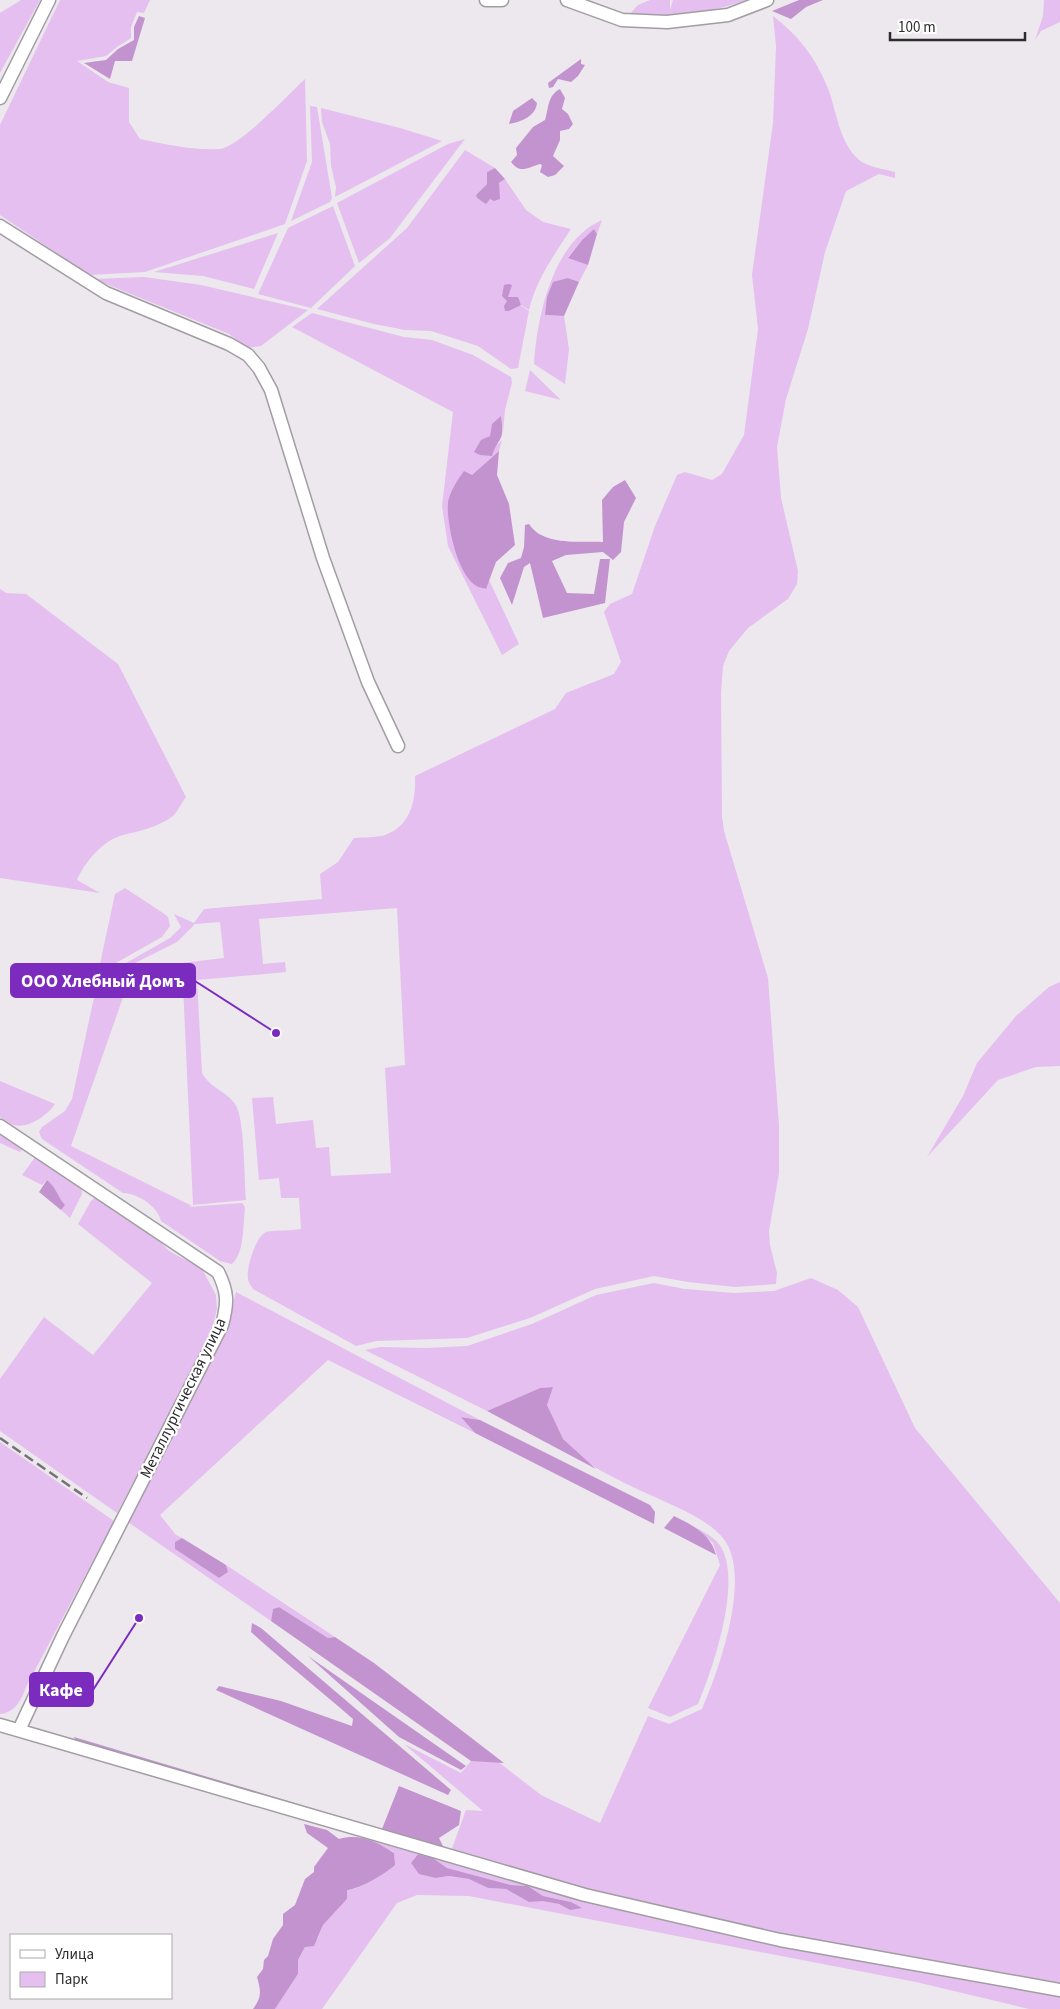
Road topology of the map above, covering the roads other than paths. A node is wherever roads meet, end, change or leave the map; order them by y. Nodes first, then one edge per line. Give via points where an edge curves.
1 (49, 0) edge
2 (486, 0) edge
3 (502, 0) edge
4 (567, 0) edge
5 (767, 0) edge
6 (0, 98) edge
7 (0, 226) edge
8 (398, 746) dead end
9 (0, 1126) edge
10 (0, 1725) edge
11 (19, 1730) junction
12 (1060, 1990) edge

1 - 6 street
2 - 3 street
4 - 5 street via 622,20 667,22 728,15
7 - 8 street via 106,293 230,344 248,355 259,368 271,390 312,525 368,682
9 - 11 street, Металлургическая улица via 218,1272 227,1290 222,1325 63,1636
10 - 11 street
11 - 12 street via 585,1896 780,1940

